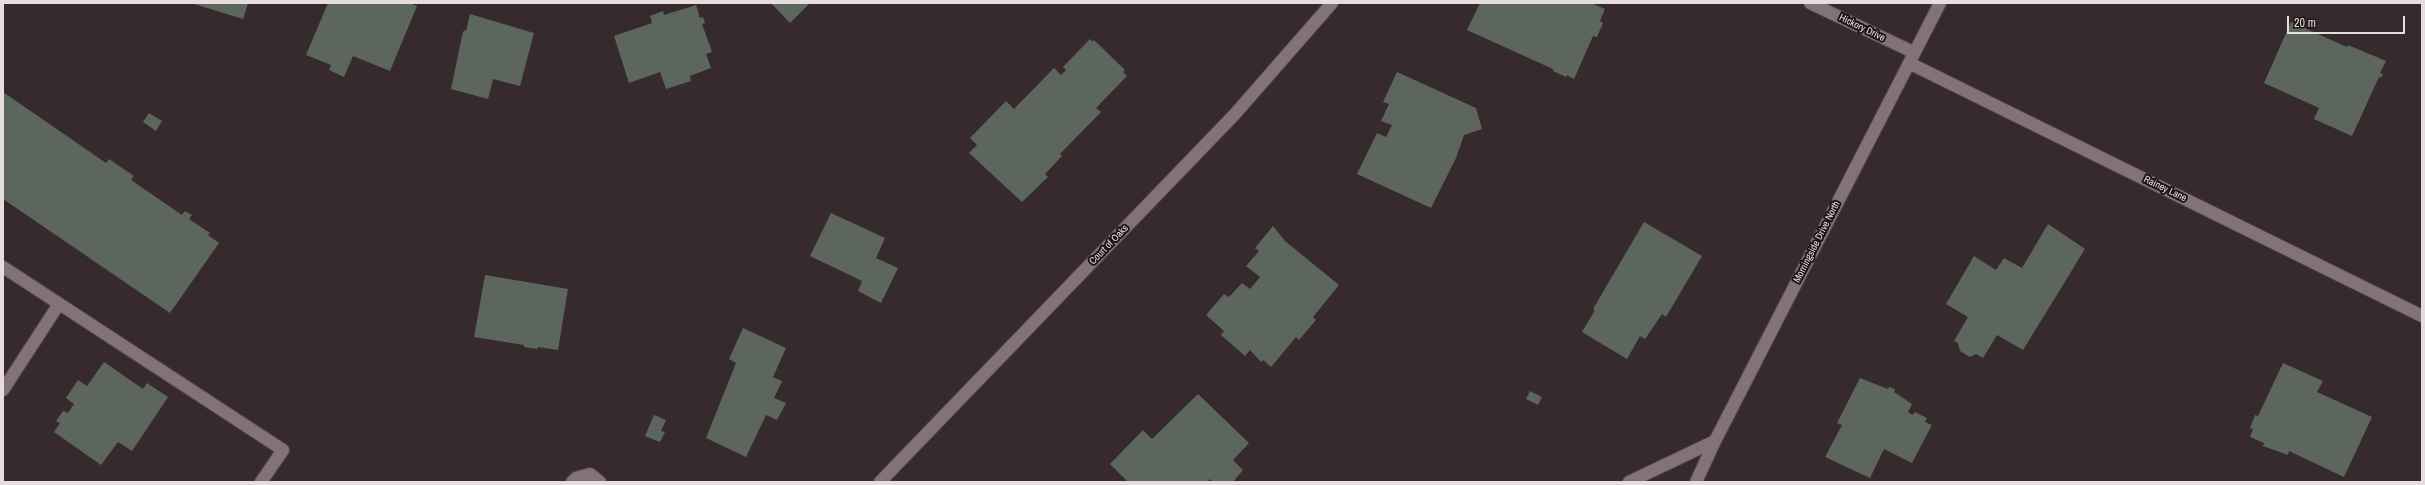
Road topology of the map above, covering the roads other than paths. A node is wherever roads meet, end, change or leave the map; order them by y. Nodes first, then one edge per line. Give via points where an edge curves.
1 (1332, 3) edge
2 (1810, 3) edge
3 (1940, 3) edge
4 (1911, 58) junction
5 (3, 267) edge
6 (59, 304) junction
7 (2422, 316) edge
8 (3, 390) edge
9 (1715, 441) junction
10 (262, 482) edge
11 (572, 482) edge
12 (600, 482) edge
13 (880, 482) edge
14 (1629, 482) edge
15 (1696, 482) edge

1 - 13 street, Court of Oaks via 1235,114
2 - 4 street, Hickory Drive
3 - 4 street, Morningside Drive North
4 - 7 street, Rainey Lane
4 - 9 street, Morningside Drive North
5 - 6 street
6 - 8 street
6 - 10 street via 210,400 283,450
9 - 14 street
9 - 15 street, Morningside Drive North
11 - 12 street via 576,478 590,474

